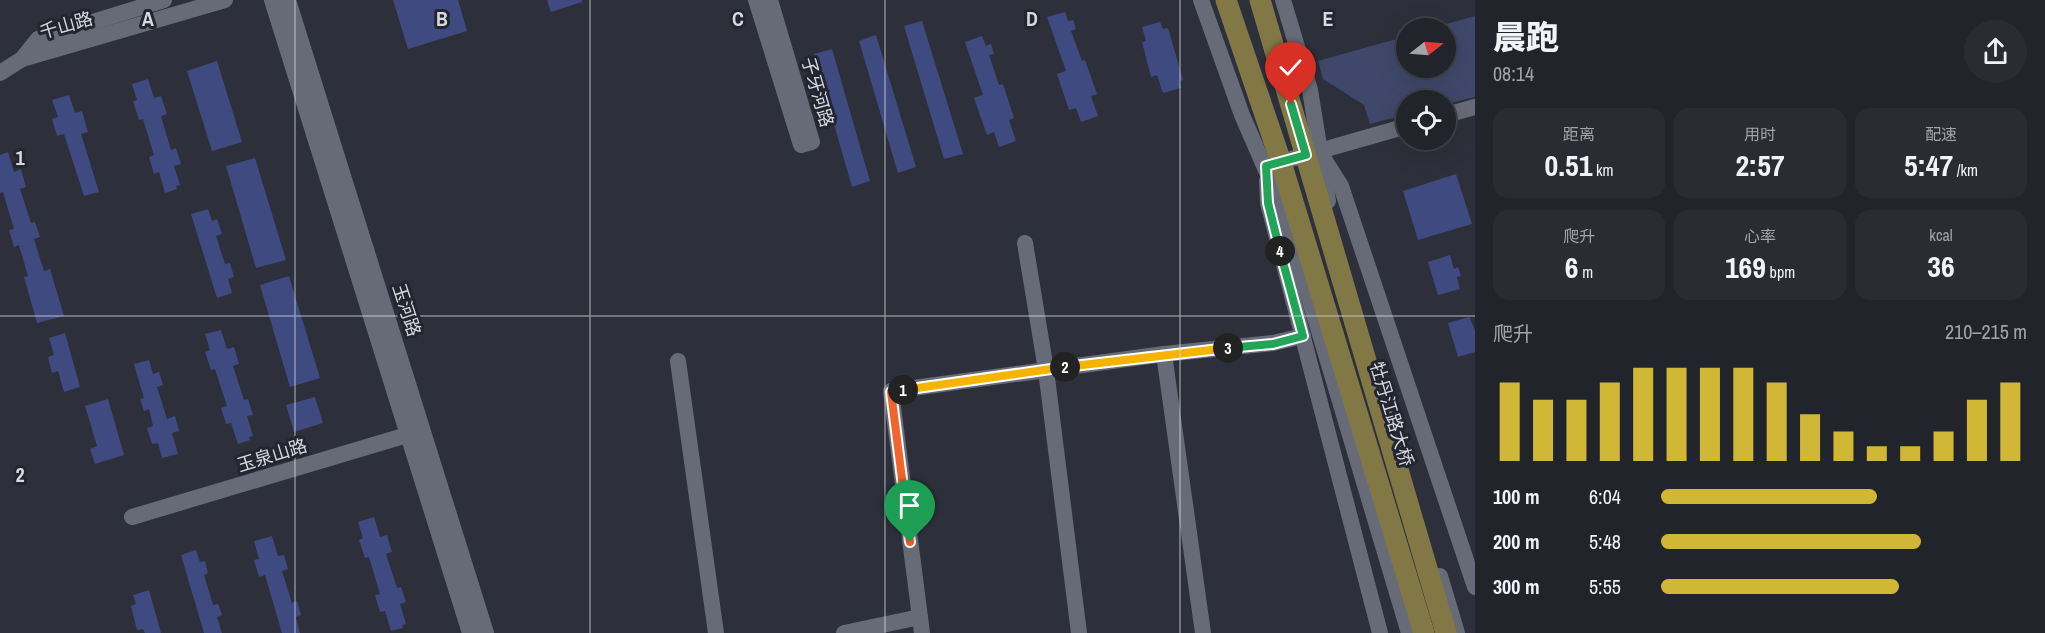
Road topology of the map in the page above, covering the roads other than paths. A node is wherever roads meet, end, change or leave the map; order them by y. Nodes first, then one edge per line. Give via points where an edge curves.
1 (164, 0) edge
2 (225, 0) edge
3 (272, 0) edge
4 (288, 0) edge
5 (756, 0) edge
6 (770, 0) edge
7 (1201, 0) edge
8 (1226, 0) edge
9 (1260, 0) edge
10 (1283, 0) edge
11 (22, 58) junction
12 (0, 73) edge
13 (1475, 107) edge
14 (1456, 112) edge
15 (1396, 129) edge
16 (1312, 153) junction
17 (1274, 164) junction
18 (1322, 196) junction
19 (1287, 206) junction
20 (1025, 243) dead end
21 (1303, 336) junction
22 (1164, 354) junction
23 (678, 361) dead end
24 (1046, 370) junction
25 (424, 430) junction
26 (407, 435) junction
27 (132, 517) dead end
28 (1475, 587) edge
29 (921, 625) edge
30 (470, 633) edge
31 (486, 633) edge
32 (716, 633) edge
33 (844, 633) edge
34 (1079, 633) edge
35 (1203, 633) edge
36 (1380, 633) edge
37 (1409, 633) edge
38 (1424, 633) edge
39 (1446, 633) edge
40 (1457, 633) edge

1 - 11 street, 千山路 via 38,39
2 - 11 street, 千山路
3 - 26 street, 玉河路
4 - 25 street, 玉河路
5 - 6 street, 子牙河路 via 801,145 812,142
7 - 17 street via 1242,115
8 - 17 main road, 牡丹江路大桥 via 1264,111
9 - 16 main road via 1291,104
10 - 16 street via 1311,90
11 - 12 street, 千山路
13 - 14 street
15 - 16 street
16 - 17 street
16 - 18 main road
16 - 28 street via 1341,186
17 - 19 main road, 牡丹江路大桥
17 - 21 street via 1268,203
18 - 39 main road, 牡丹江路大桥
18 - 40 street, 牡丹江路大桥
19 - 37 street
19 - 38 main road, 牡丹江路大桥
20 - 24 street
21 - 22 street via 1273,344
21 - 36 street
22 - 24 street
22 - 35 street
23 - 32 street
24 - 29 street via 891,392
24 - 34 street
25 - 26 street, 玉泉山路
25 - 31 street, 玉河路
26 - 27 street, 玉泉山路
26 - 30 street, 玉河路
29 - 33 street

